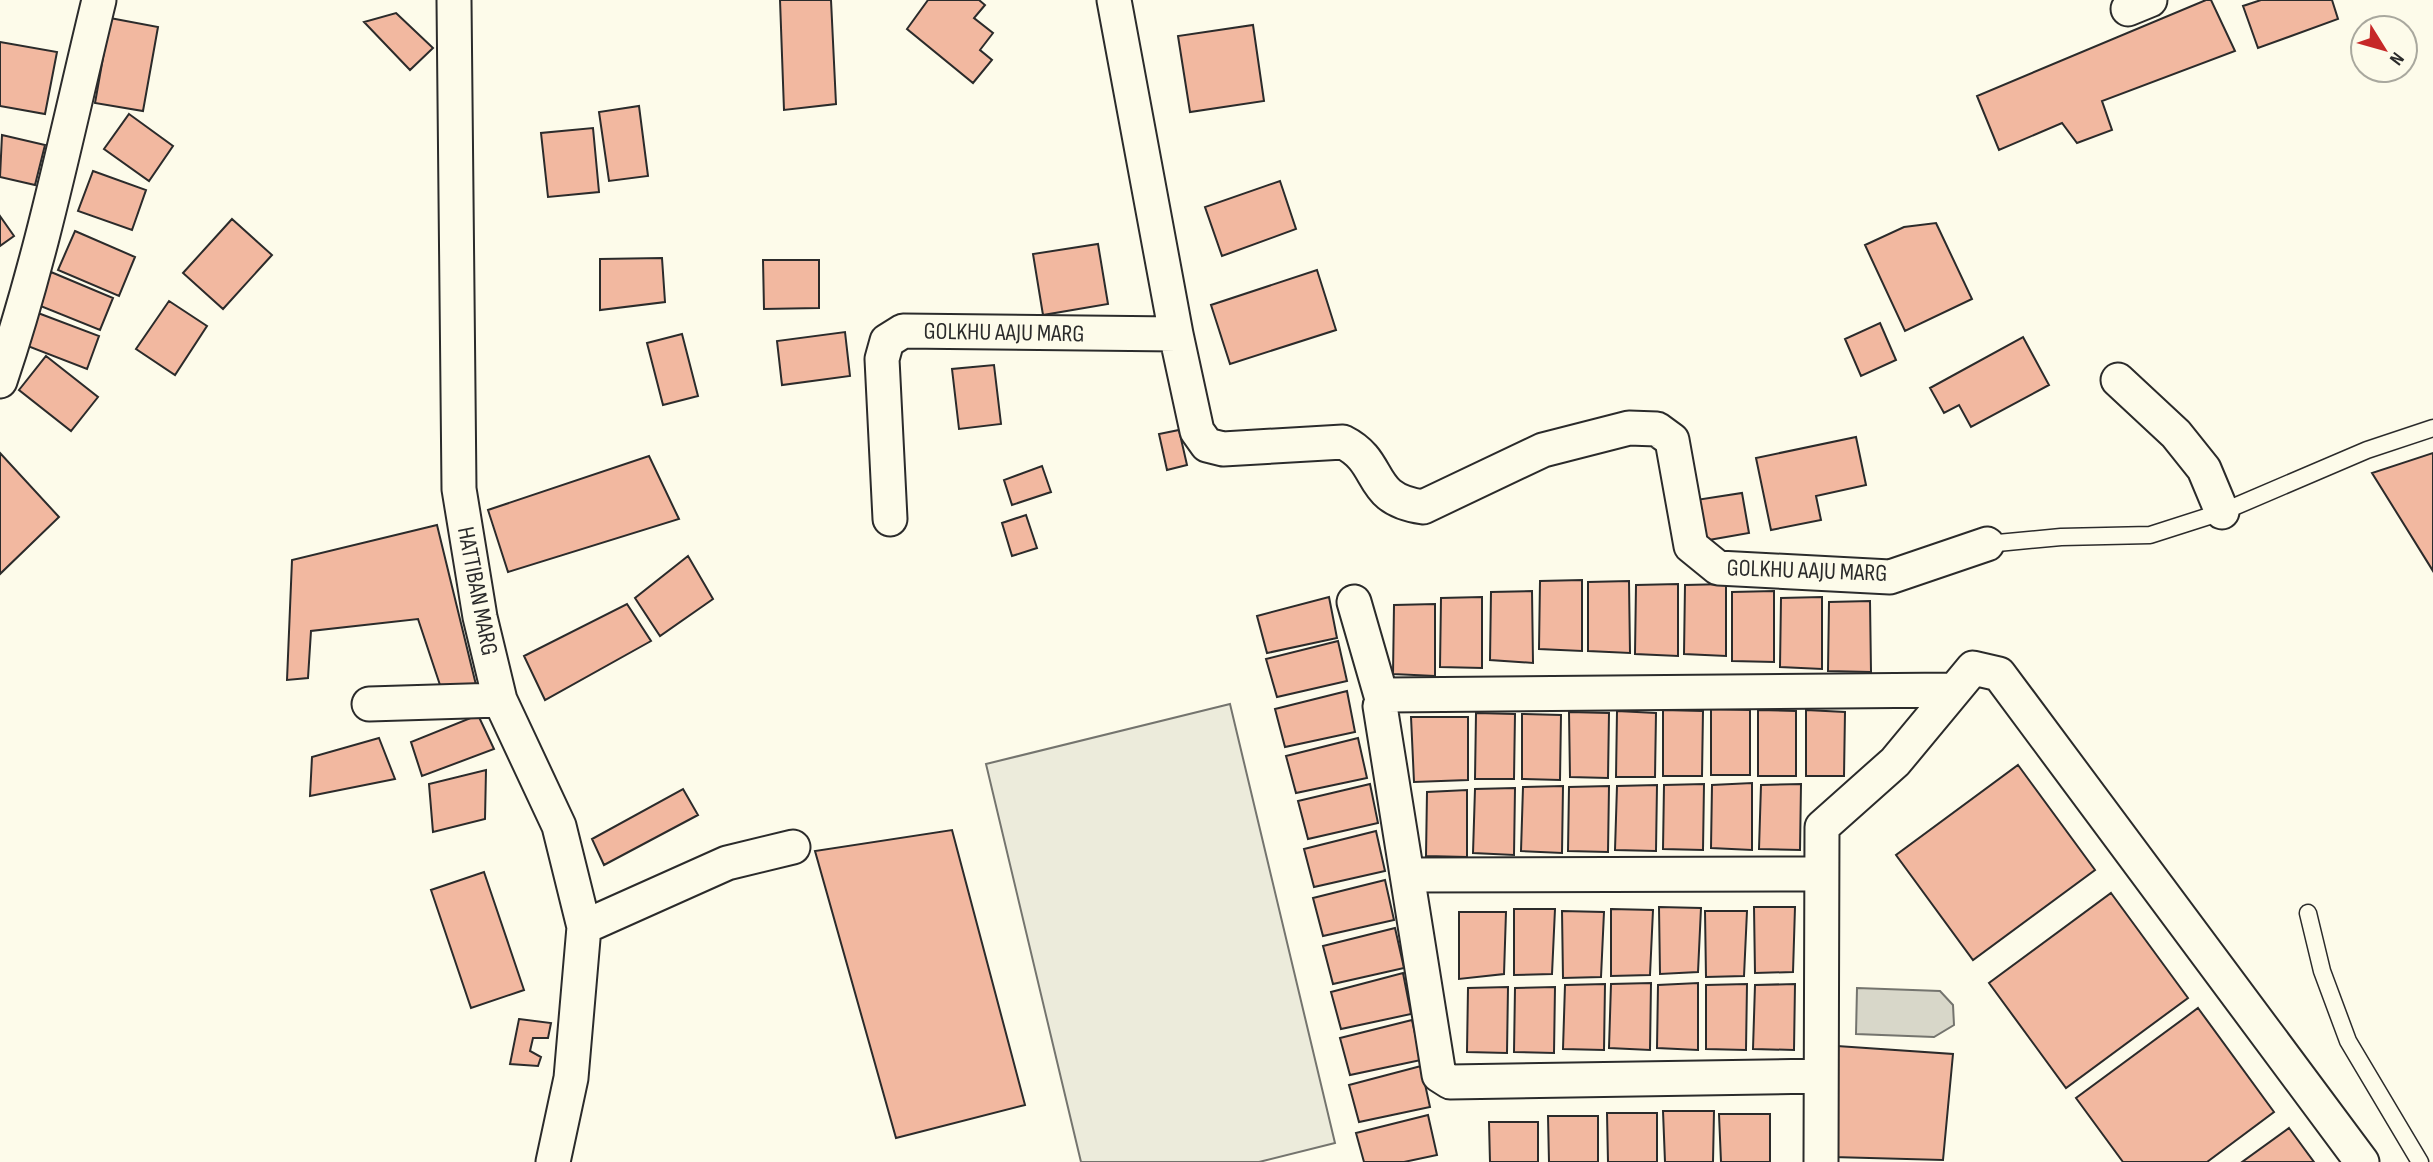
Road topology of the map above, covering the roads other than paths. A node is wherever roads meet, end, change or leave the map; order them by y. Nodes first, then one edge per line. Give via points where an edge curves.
1 (99, 0) edge
2 (454, 0) edge
3 (1114, 0) edge
4 (1176, 334) junction
5 (2118, 380) dead end
6 (0, 381) edge
7 (2433, 428) edge
8 (2222, 512) junction
9 (890, 519) dead end
10 (1987, 544) joint
11 (1354, 602) dead end
12 (1954, 691) junction
13 (1382, 699) junction
14 (500, 700) junction
15 (369, 704) dead end
16 (793, 847) dead end
17 (1821, 874) junction
18 (1407, 875) junction
19 (2308, 914) dead end
20 (584, 927) junction
21 (1819, 1076) junction
22 (553, 1162) edge
23 (1821, 1162) edge
24 (2362, 1162) edge
25 (2420, 1162) edge

1 - 6 street via 30,285
2 - 14 street, HATTIBAN MARG via 460,489 480,617
3 - 4 street, GOLKHU AAJU MARG
4 - 9 street, GOLKHU AAJU MARG via 903,331 887,341 882,359
4 - 10 street, GOLKHU AAJU MARG via 1197,431 1207,445 1223,449 1343,442 1360,450 1386,495 1407,505 1423,507 1543,450 1629,428 1657,429 1672,440 1691,546 1718,568 1890,577
5 - 8 street via 2176,434 2204,469
7 - 8 lane, GOLKHU AAJU MARG via 2367,450
8 - 10 lane, GOLKHU AAJU MARG via 2150,535
11 - 13 street
12 - 13 street via 1387,695
12 - 17 street via 1895,762 1822,827
12 - 24 street via 1973,668 1999,674
13 - 18 street
14 - 15 street
14 - 20 street, HATTIBAN MARG via 559,826
16 - 20 street via 727,863
17 - 18 street
17 - 21 street
18 - 21 street via 1442,1079
19 - 25 lane via 2322,971 2348,1041
20 - 22 street, HATTIBAN MARG via 571,1078
21 - 23 street

